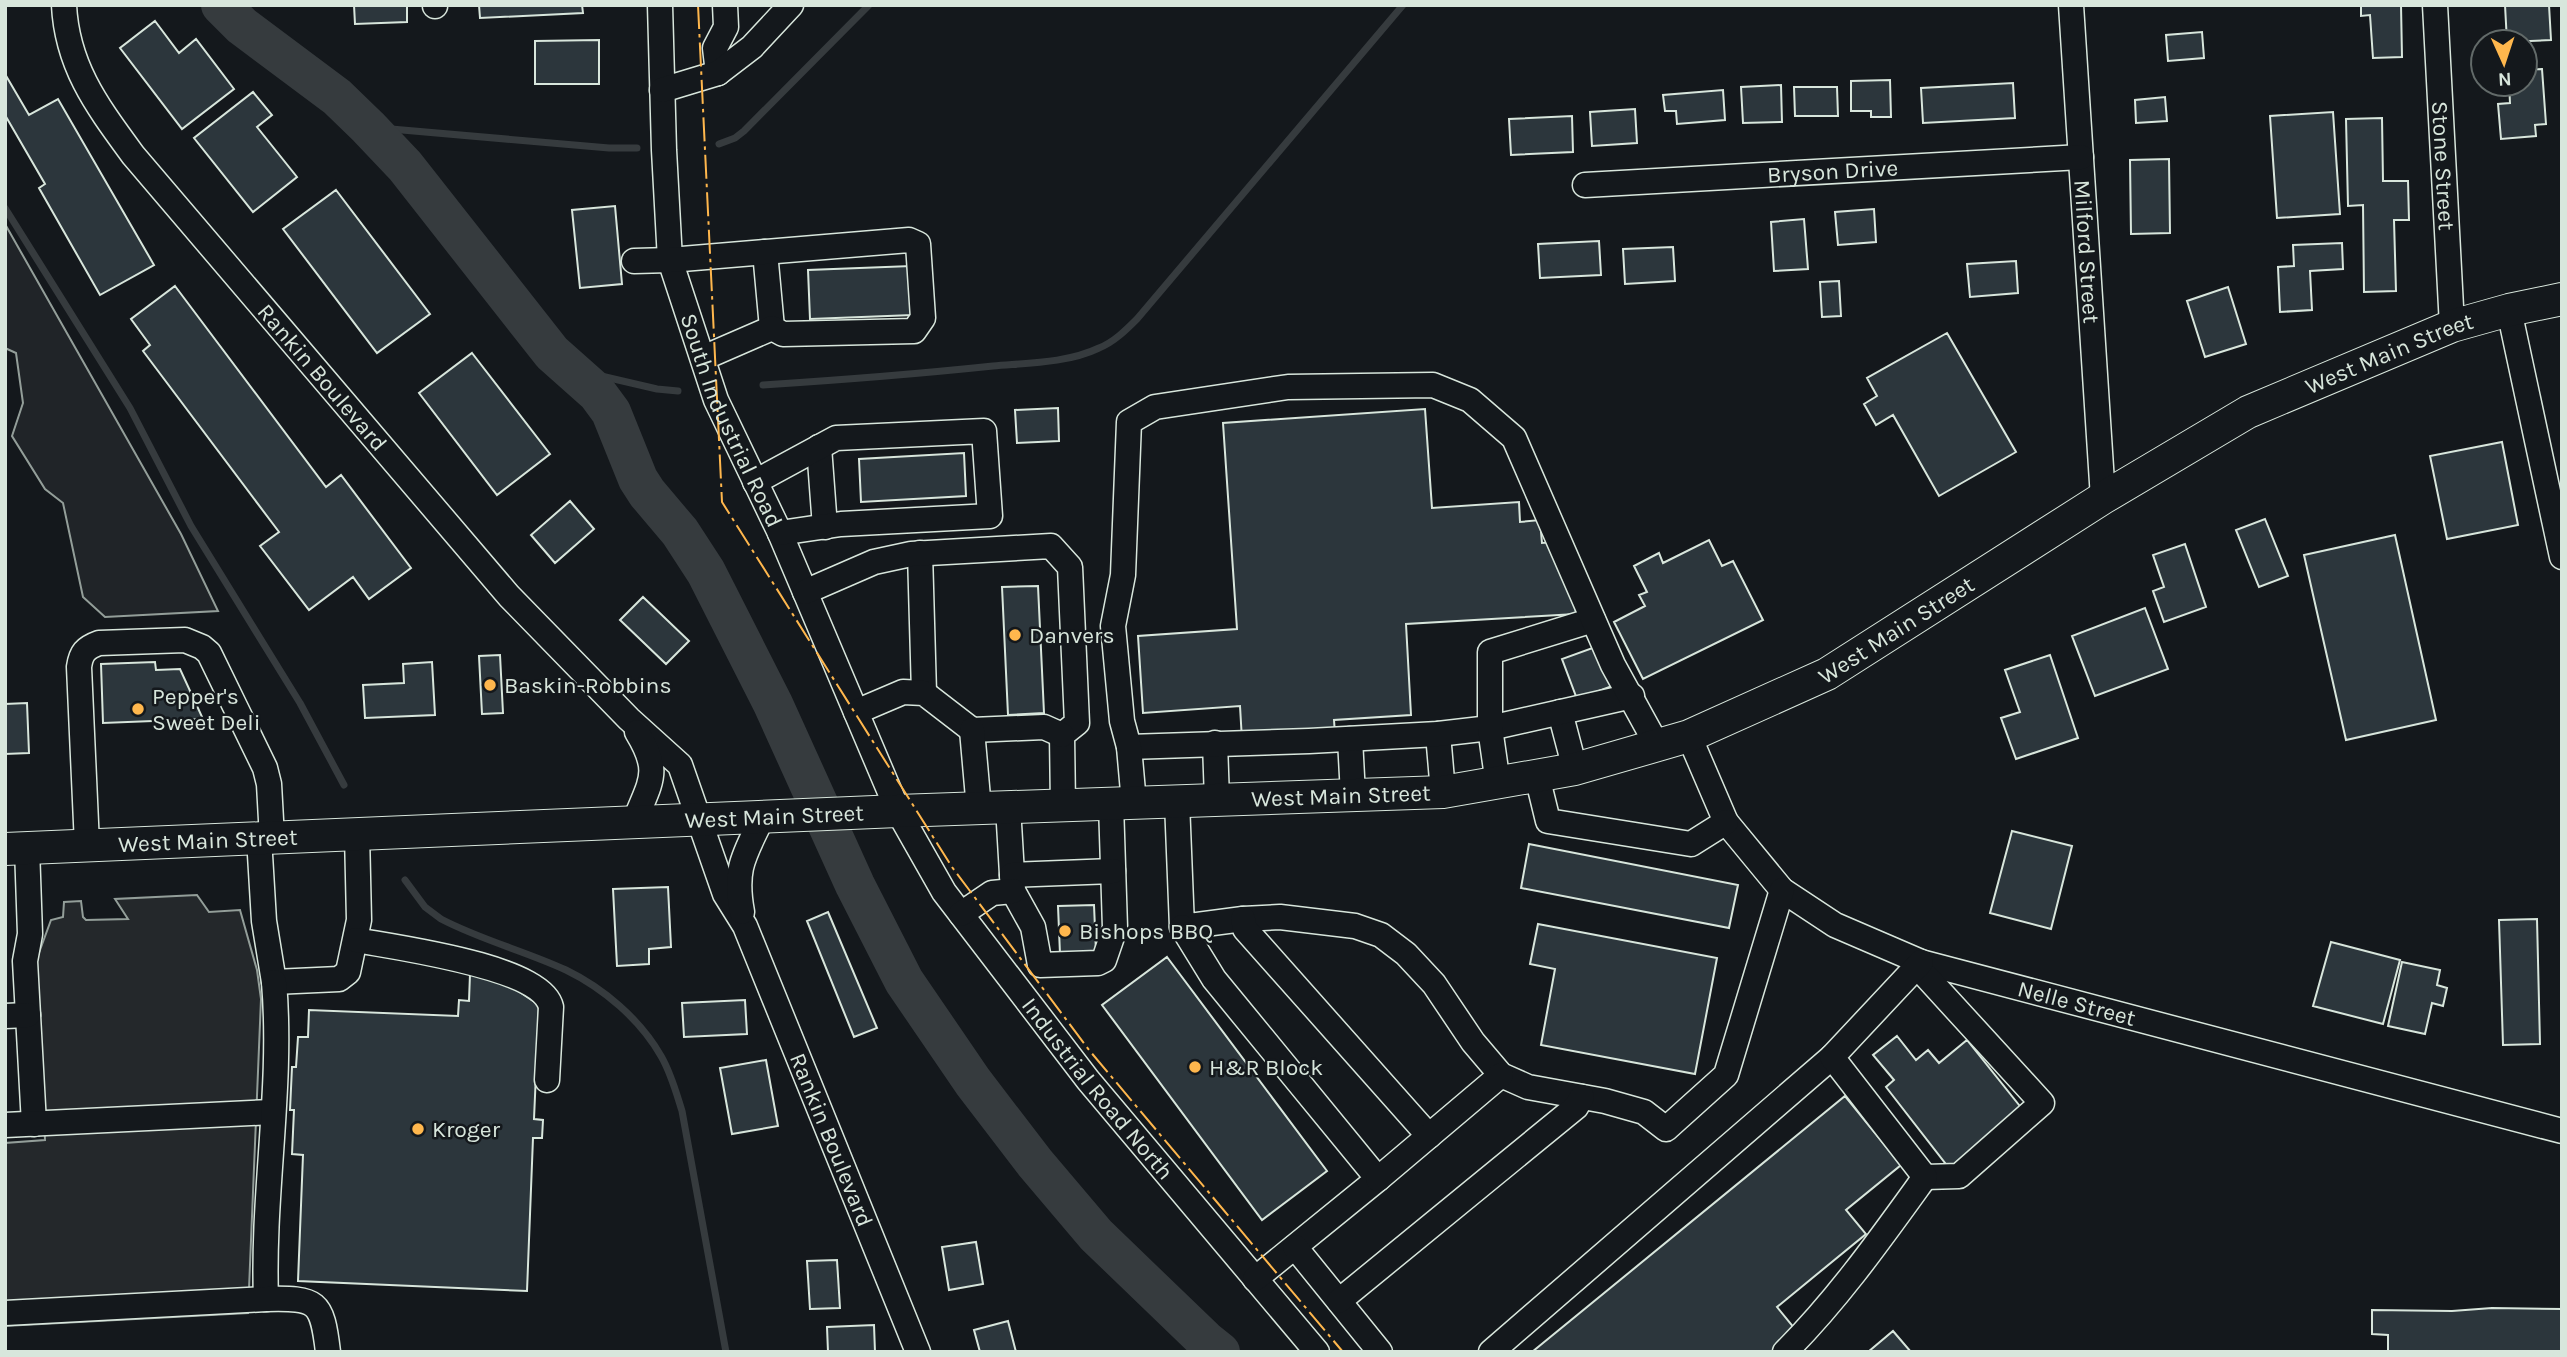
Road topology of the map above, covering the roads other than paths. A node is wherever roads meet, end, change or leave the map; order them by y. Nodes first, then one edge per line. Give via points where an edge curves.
1 (64, 5) edge
2 (660, 5) edge
3 (725, 5) edge
4 (791, 5) edge
5 (2071, 5) edge
6 (2435, 5) edge
7 (718, 73) junction
8 (662, 90) junction
9 (2081, 157) junction
10 (1585, 185) dead end
11 (765, 252) junction
12 (670, 260) junction
13 (634, 261) dead end
14 (2562, 299) edge
15 (2509, 310) junction
16 (2452, 326) junction
17 (772, 328) junction
18 (703, 358) junction
19 (819, 447) junction
20 (755, 482) junction
21 (2103, 498) junction
22 (825, 527) junction
23 (780, 533) junction
24 (920, 553) junction
25 (2562, 557) edge
26 (805, 592) junction
27 (1593, 620) junction
28 (924, 693) junction
29 (1632, 696) junction
30 (856, 712) junction
31 (1560, 712) junction
32 (629, 719) junction
33 (1490, 728) junction
34 (972, 730) junction
35 (1438, 734) junction
36 (1062, 735) junction
37 (1689, 736) junction
38 (1350, 739) junction
39 (1215, 743) junction
40 (1657, 745) junction
41 (1129, 747) junction
42 (1574, 769) junction
43 (1537, 776) junction
44 (1498, 784) junction
45 (1443, 792) junction
46 (1353, 795) junction
47 (1217, 800) junction
48 (1177, 802) junction
49 (1123, 804) junction
50 (1063, 806) junction
51 (994, 808) junction
52 (898, 811) junction
53 (762, 818) junction
54 (699, 820) junction
55 (1726, 822) junction
56 (634, 823) junction
57 (358, 834) junction
58 (265, 838) junction
59 (87, 845) junction
60 (16, 848) edge
61 (1113, 871) junction
62 (1012, 883) junction
63 (1782, 890) junction
64 (961, 914) junction
65 (1243, 919) junction
66 (745, 926) junction
67 (1182, 927) junction
68 (356, 940) junction
69 (1040, 965) junction
70 (1918, 965) junction
71 (274, 982) junction
72 (1014, 984) junction
73 (17, 1016) edge
74 (1832, 1057) junction
75 (1501, 1075) junction
76 (547, 1080) dead end
77 (1582, 1097) junction
78 (272, 1112) junction
79 (34, 1124) junction
80 (5, 1125) edge
81 (2562, 1131) edge
82 (1429, 1136) junction
83 (1925, 1177) junction
84 (1378, 1180) junction
85 (1295, 1247) junction
86 (1255, 1279) junction
87 (266, 1299) junction
88 (1339, 1301) junction
89 (5, 1313) edge
90 (328, 1352) edge
91 (918, 1352) edge
92 (1317, 1352) edge
93 (1380, 1352) edge
94 (1491, 1352) edge
95 (1785, 1352) edge

1 - 32 street, Rankin Boulevard via 79,73 132,155 509,596
2 - 8 street, South Industrial Road
3 - 7 street via 726,26 715,48
4 - 7 street via 752,47
5 - 9 street, Milford Street
6 - 16 street, Stone Street
7 - 8 street
8 - 12 street, South Industrial Road
9 - 10 street, Bryson Drive
9 - 21 street, Milford Street
11 - 12 street
11 - 17 street
11 - 17 street via 909,240 918,244 923,318 914,331 783,334
12 - 13 street
12 - 18 street, South Industrial Road
14 - 15 main road, West Main Street
15 - 16 main road, West Main Street
15 - 25 street
16 - 21 main road, West Main Street via 2248,412
17 - 18 street
18 - 20 street, South Industrial Road via 716,400
19 - 20 street
19 - 22 street
19 - 22 street via 836,438 984,431 985,443 990,516
20 - 23 street, South Industrial Road
21 - 37 main road, West Main Street via 1827,674
22 - 23 street
23 - 26 street, South Industrial Road
24 - 26 street via 874,562
24 - 28 street
24 - 36 street via 1051,546 1070,567 1077,723
26 - 30 street, South Industrial Road
27 - 29 street
27 - 33 street via 1490,652
27 - 41 street via 1514,438 1470,400 1433,384 1288,387 1155,407 1129,422 1123,575 1114,626 1122,721
28 - 30 street via 903,692
28 - 34 street
29 - 31 street
29 - 40 street
30 - 52 street, South Industrial Road
31 - 33 street
31 - 42 street
32 - 54 street, Rankin Boulevard via 680,765
32 - 56 street, Rankin Boulevard via 653,768
33 - 35 street
33 - 44 street
34 - 36 street via 1044,727
34 - 51 street
35 - 38 street
35 - 45 street
36 - 50 street
37 - 40 main road, West Main Street
37 - 55 street, Nelle Street
38 - 39 street
38 - 46 street
39 - 41 street
39 - 47 street
40 - 42 main road, West Main Street
41 - 49 street
42 - 43 main road, West Main Street
43 - 44 main road, West Main Street
43 - 55 street via 1548,821 1691,844
44 - 45 main road, West Main Street
45 - 46 main road, West Main Street
46 - 47 main road, West Main Street
47 - 48 main road, West Main Street
48 - 49 main road, West Main Street
48 - 67 street
49 - 50 main road, West Main Street
49 - 61 street
50 - 51 main road, West Main Street
51 - 52 main road, West Main Street
51 - 62 street
52 - 53 main road, West Main Street
52 - 64 street, Industrial Road North
53 - 54 main road, West Main Street
53 - 66 street, Rankin Boulevard via 739,871
54 - 56 main road, West Main Street
54 - 66 street, Rankin Boulevard via 725,894
55 - 63 street, Nelle Street
56 - 57 main road, West Main Street
57 - 58 main road, West Main Street
57 - 68 street
58 - 59 main road, West Main Street
58 - 59 street via 269,785 265,768 209,653 185,640 99,643 89,646 79,667
58 - 71 street via 264,921
59 - 60 main road, West Main Street
60 - 73 street via 30,934
61 - 62 street
61 - 69 street via 1115,928 1104,960
62 - 64 street
62 - 69 street via 1033,927
63 - 70 street, Nelle Street via 1835,925
63 - 77 street via 1726,1075 1666,1129 1644,1112
64 - 72 street, Industrial Road North
65 - 67 street
65 - 75 street via 1324,921 1381,935 1434,984
65 - 82 street via 1245,929
66 - 91 street, Rankin Boulevard
67 - 84 street via 1214,979
68 - 71 street via 351,967 344,977
68 - 76 street via 469,962 511,974 541,992 551,1007
69 - 72 street
70 - 74 street
70 - 81 street, Nelle Street
70 - 83 street via 2042,1102 1959,1176
71 - 78 street
72 - 86 street, Industrial Road North via 1087,1080
73 - 79 street
74 - 83 street
74 - 94 street
75 - 77 street via 1528,1087
75 - 82 street
77 - 88 street via 1576,1107
78 - 79 street
78 - 87 street
79 - 80 street
82 - 84 street
83 - 95 street via 1818,1319
84 - 85 street
85 - 86 street
85 - 88 street
86 - 92 street, Industrial Road North
87 - 89 street
87 - 90 street via 303,1300 318,1308
88 - 93 street

